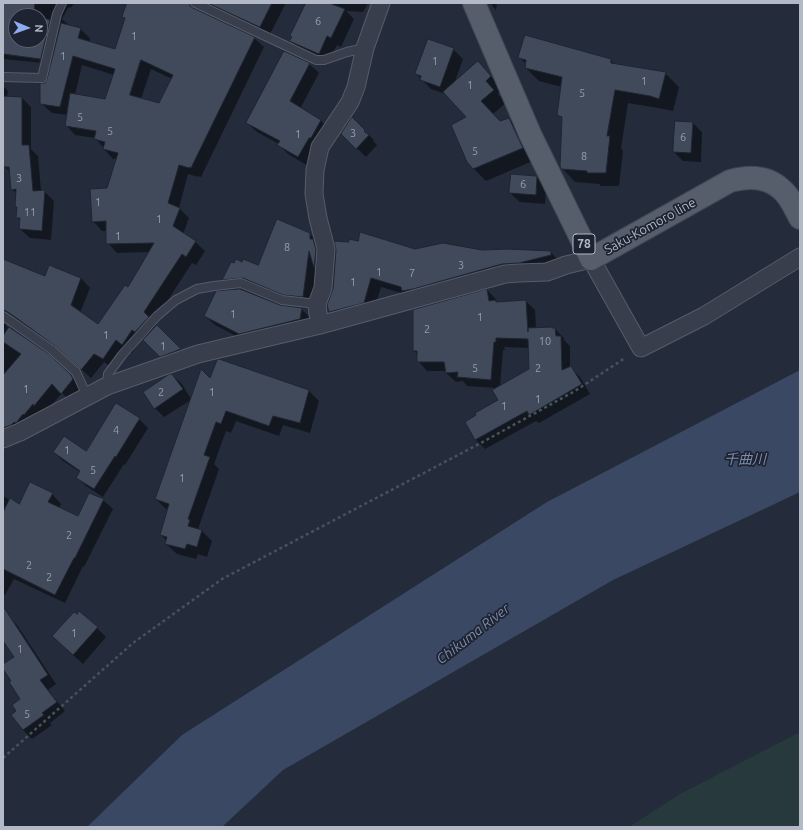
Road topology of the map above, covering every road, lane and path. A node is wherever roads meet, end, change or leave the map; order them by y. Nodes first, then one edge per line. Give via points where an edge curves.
1 (62, 3) edge
2 (195, 3) edge
3 (381, 3) edge
4 (474, 3) edge
5 (365, 48) junction
6 (3, 77) edge
7 (800, 218) edge
8 (800, 257) edge
9 (591, 259) junction
10 (317, 304) junction
11 (3, 316) edge
12 (320, 325) junction
13 (641, 348) junction
14 (107, 386) junction
15 (87, 396) junction
16 (3, 439) edge
17 (3, 758) edge

1 - 6 lane via 42,78
2 - 5 lane via 316,60
3 - 5 street
4 - 9 main road, Saku-Komoro line / 78 via 530,134
5 - 10 street via 350,102 320,147 315,170 314,194 326,249 323,288
7 - 9 main road, Saku-Komoro line / 78 via 787,195 775,184 766,179 740,178 730,181
8 - 13 street via 704,316
9 - 12 street via 547,272 505,274
9 - 13 street
10 - 12 street
10 - 14 lane via 282,300 241,283 197,290 176,300 158,316 108,374
11 - 15 lane via 52,350 76,372
12 - 14 street via 198,354
13 - 17 path via 575,391 486,441 222,579 133,643
14 - 15 street
15 - 16 street

